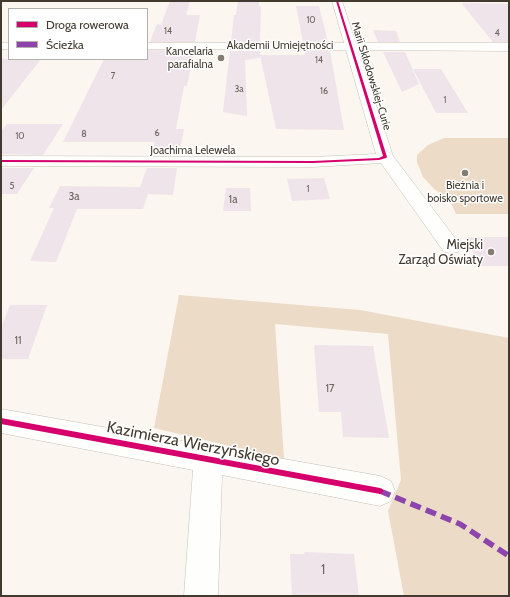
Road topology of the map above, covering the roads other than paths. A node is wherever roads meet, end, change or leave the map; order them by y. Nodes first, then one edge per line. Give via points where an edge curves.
1 (337, 1) edge
2 (148, 46) edge
3 (350, 46) junction
4 (509, 47) edge
5 (385, 157) junction
6 (1, 161) edge
7 (451, 247) dead end
8 (1, 421) edge
9 (208, 461) junction
10 (380, 491) dead end
11 (201, 596) edge

1 - 3 street, Marii Skłodowskiej-Curie
2 - 3 street, Akademii Umiejętności
3 - 4 street, Akademii Umiejętności
3 - 5 street, Marii Skłodowskiej-Curie
5 - 6 street, Joachima Lelewela via 313,162
5 - 7 street, Marii Skłodowskiej-Curie
8 - 9 street, Kazimierza Wierzyńskiego
9 - 10 street, Kazimierza Wierzyńskiego
9 - 11 street

